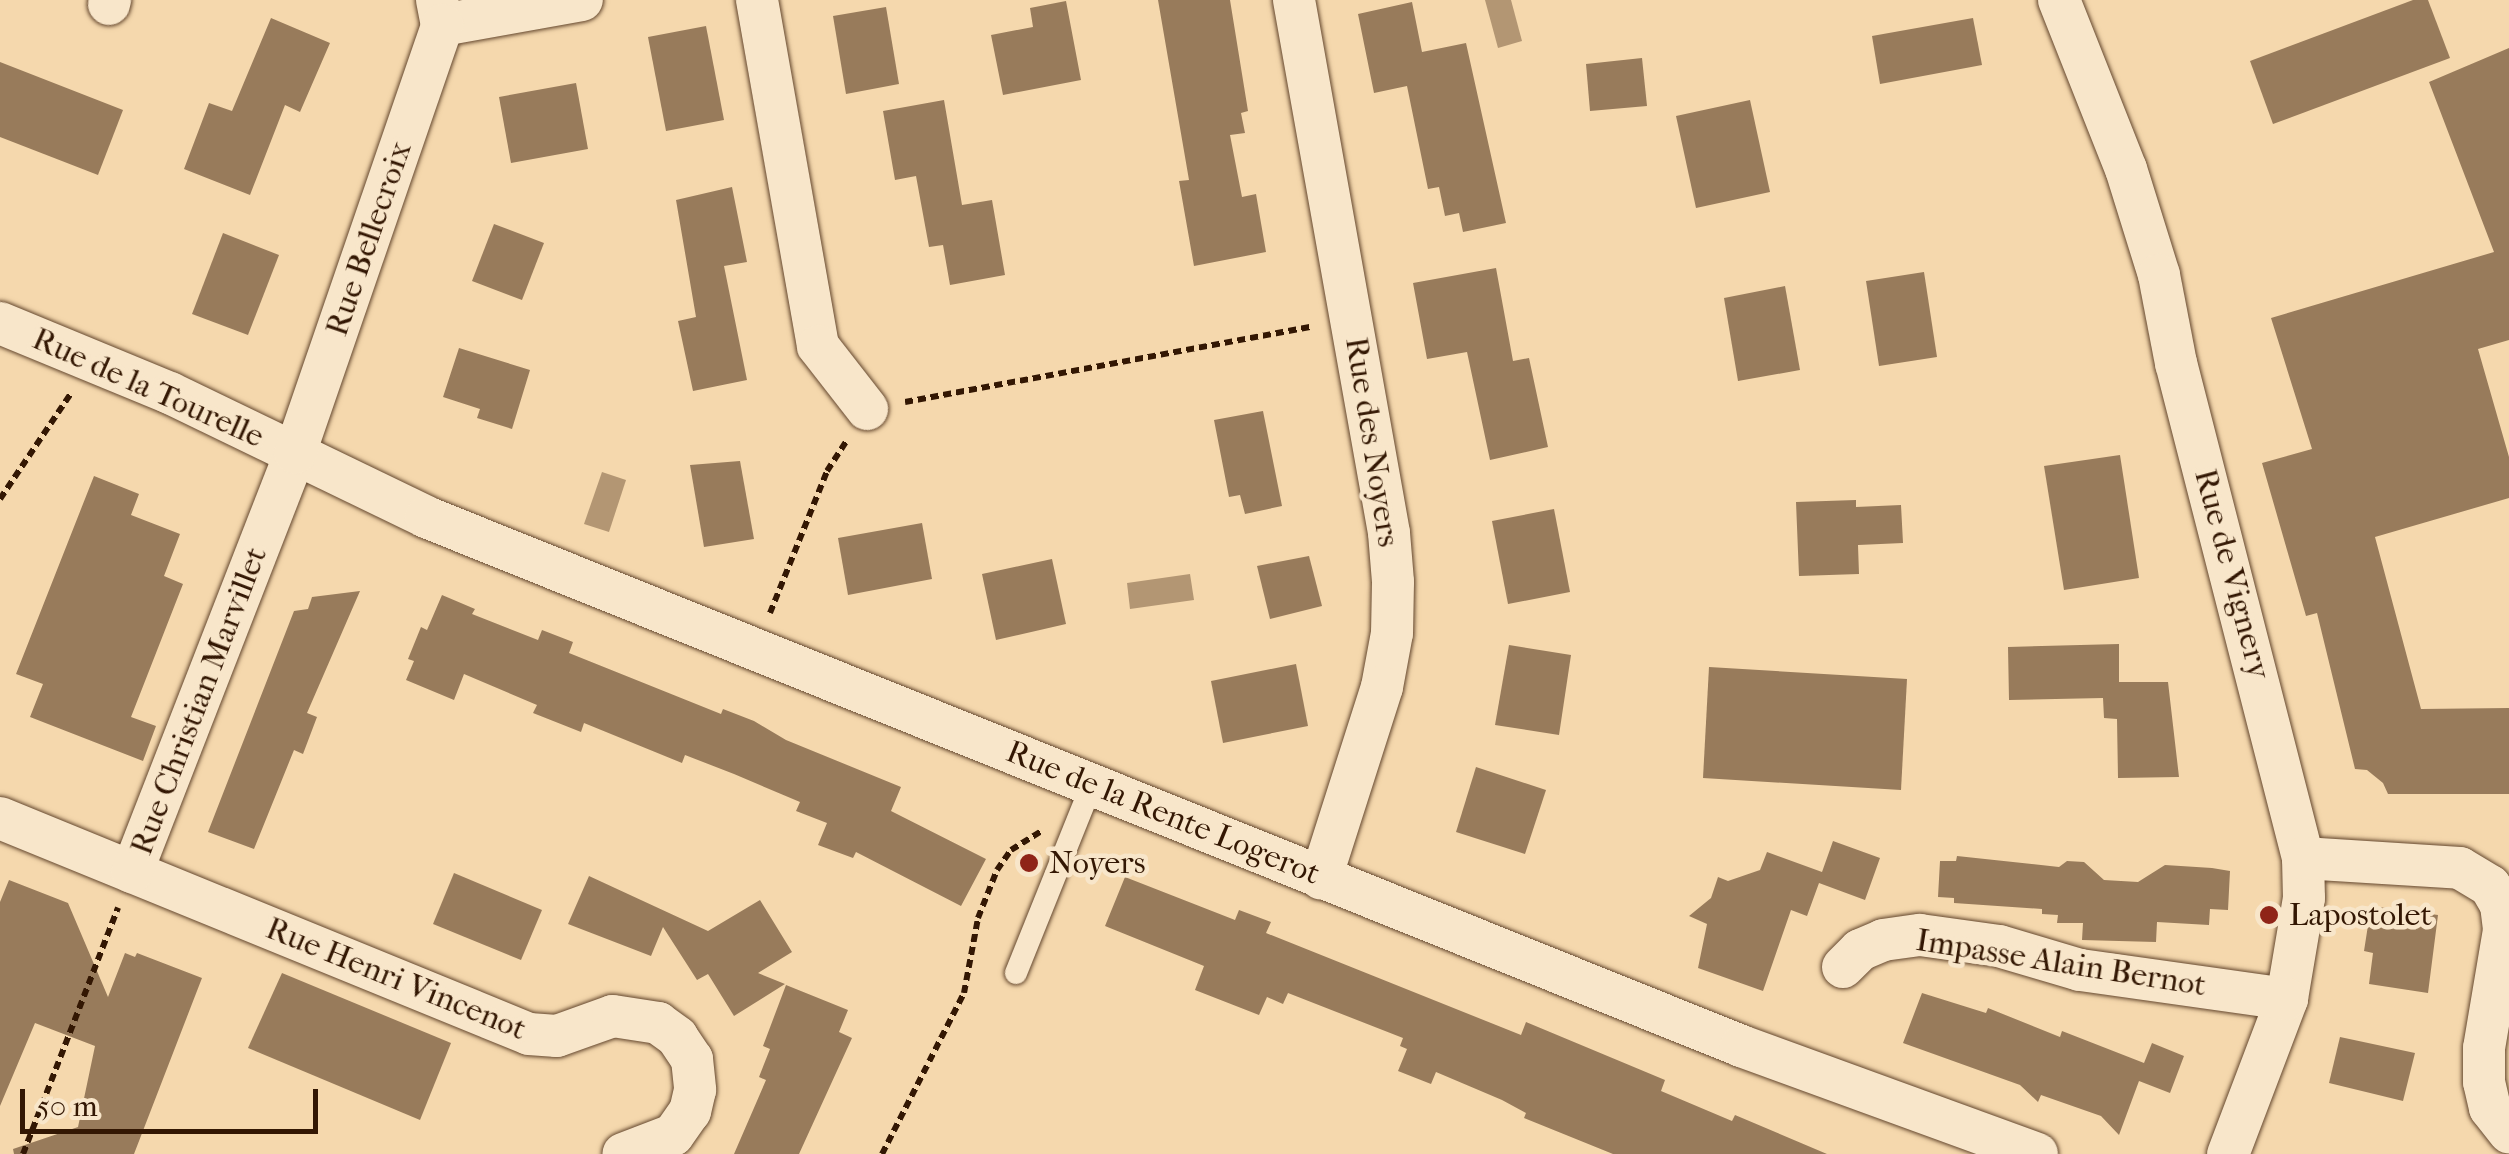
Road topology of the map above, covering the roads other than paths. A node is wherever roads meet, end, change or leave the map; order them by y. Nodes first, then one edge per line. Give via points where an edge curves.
1 (582, 0) edge
2 (757, 0) edge
3 (1294, 0) edge
4 (2059, 0) edge
5 (440, 12) edge
6 (0, 323) edge
7 (868, 409) road end
8 (295, 453) junction
9 (1092, 784) junction
10 (0, 818) edge
11 (2303, 858) junction
12 (132, 872) junction
13 (1321, 878) junction
14 (1843, 967) dead end
15 (1016, 973) dead end
16 (2287, 999) junction
17 (2509, 1132) edge
18 (622, 1154) edge
19 (2037, 1154) edge
20 (2228, 1154) edge

1 - 5 street
2 - 7 street via 818,346
3 - 13 street, Rue des Noyers via 1389,533 1392,633 1350,799
4 - 11 street, Rue de Vignery via 2160,276
5 - 8 street, Rue Bellecroix
6 - 8 street, Rue de la Tourelle
8 - 9 street, Rue de la Rente Logerot via 426,517
8 - 12 street, Rue Christian Marvillet
9 - 13 street, Rue de la Rente Logerot
9 - 15 lane
10 - 12 street, Rue Christian Marvillet
11 - 16 street, Rue de Vignery via 2304,898
11 - 17 street via 2460,868 2490,886 2504,930 2484,1082 2490,1108
12 - 18 street, Rue Henri Vincenot via 530,1034 557,1036 624,1016 668,1030 692,1059 690,1111 673,1135
13 - 19 street, Rue de la Rente Logerot via 1740,1046
14 - 16 street, Impasse Alain Bernot via 1882,940 1920,936 1999,946 2080,970
16 - 20 street, Rue de Vignery

